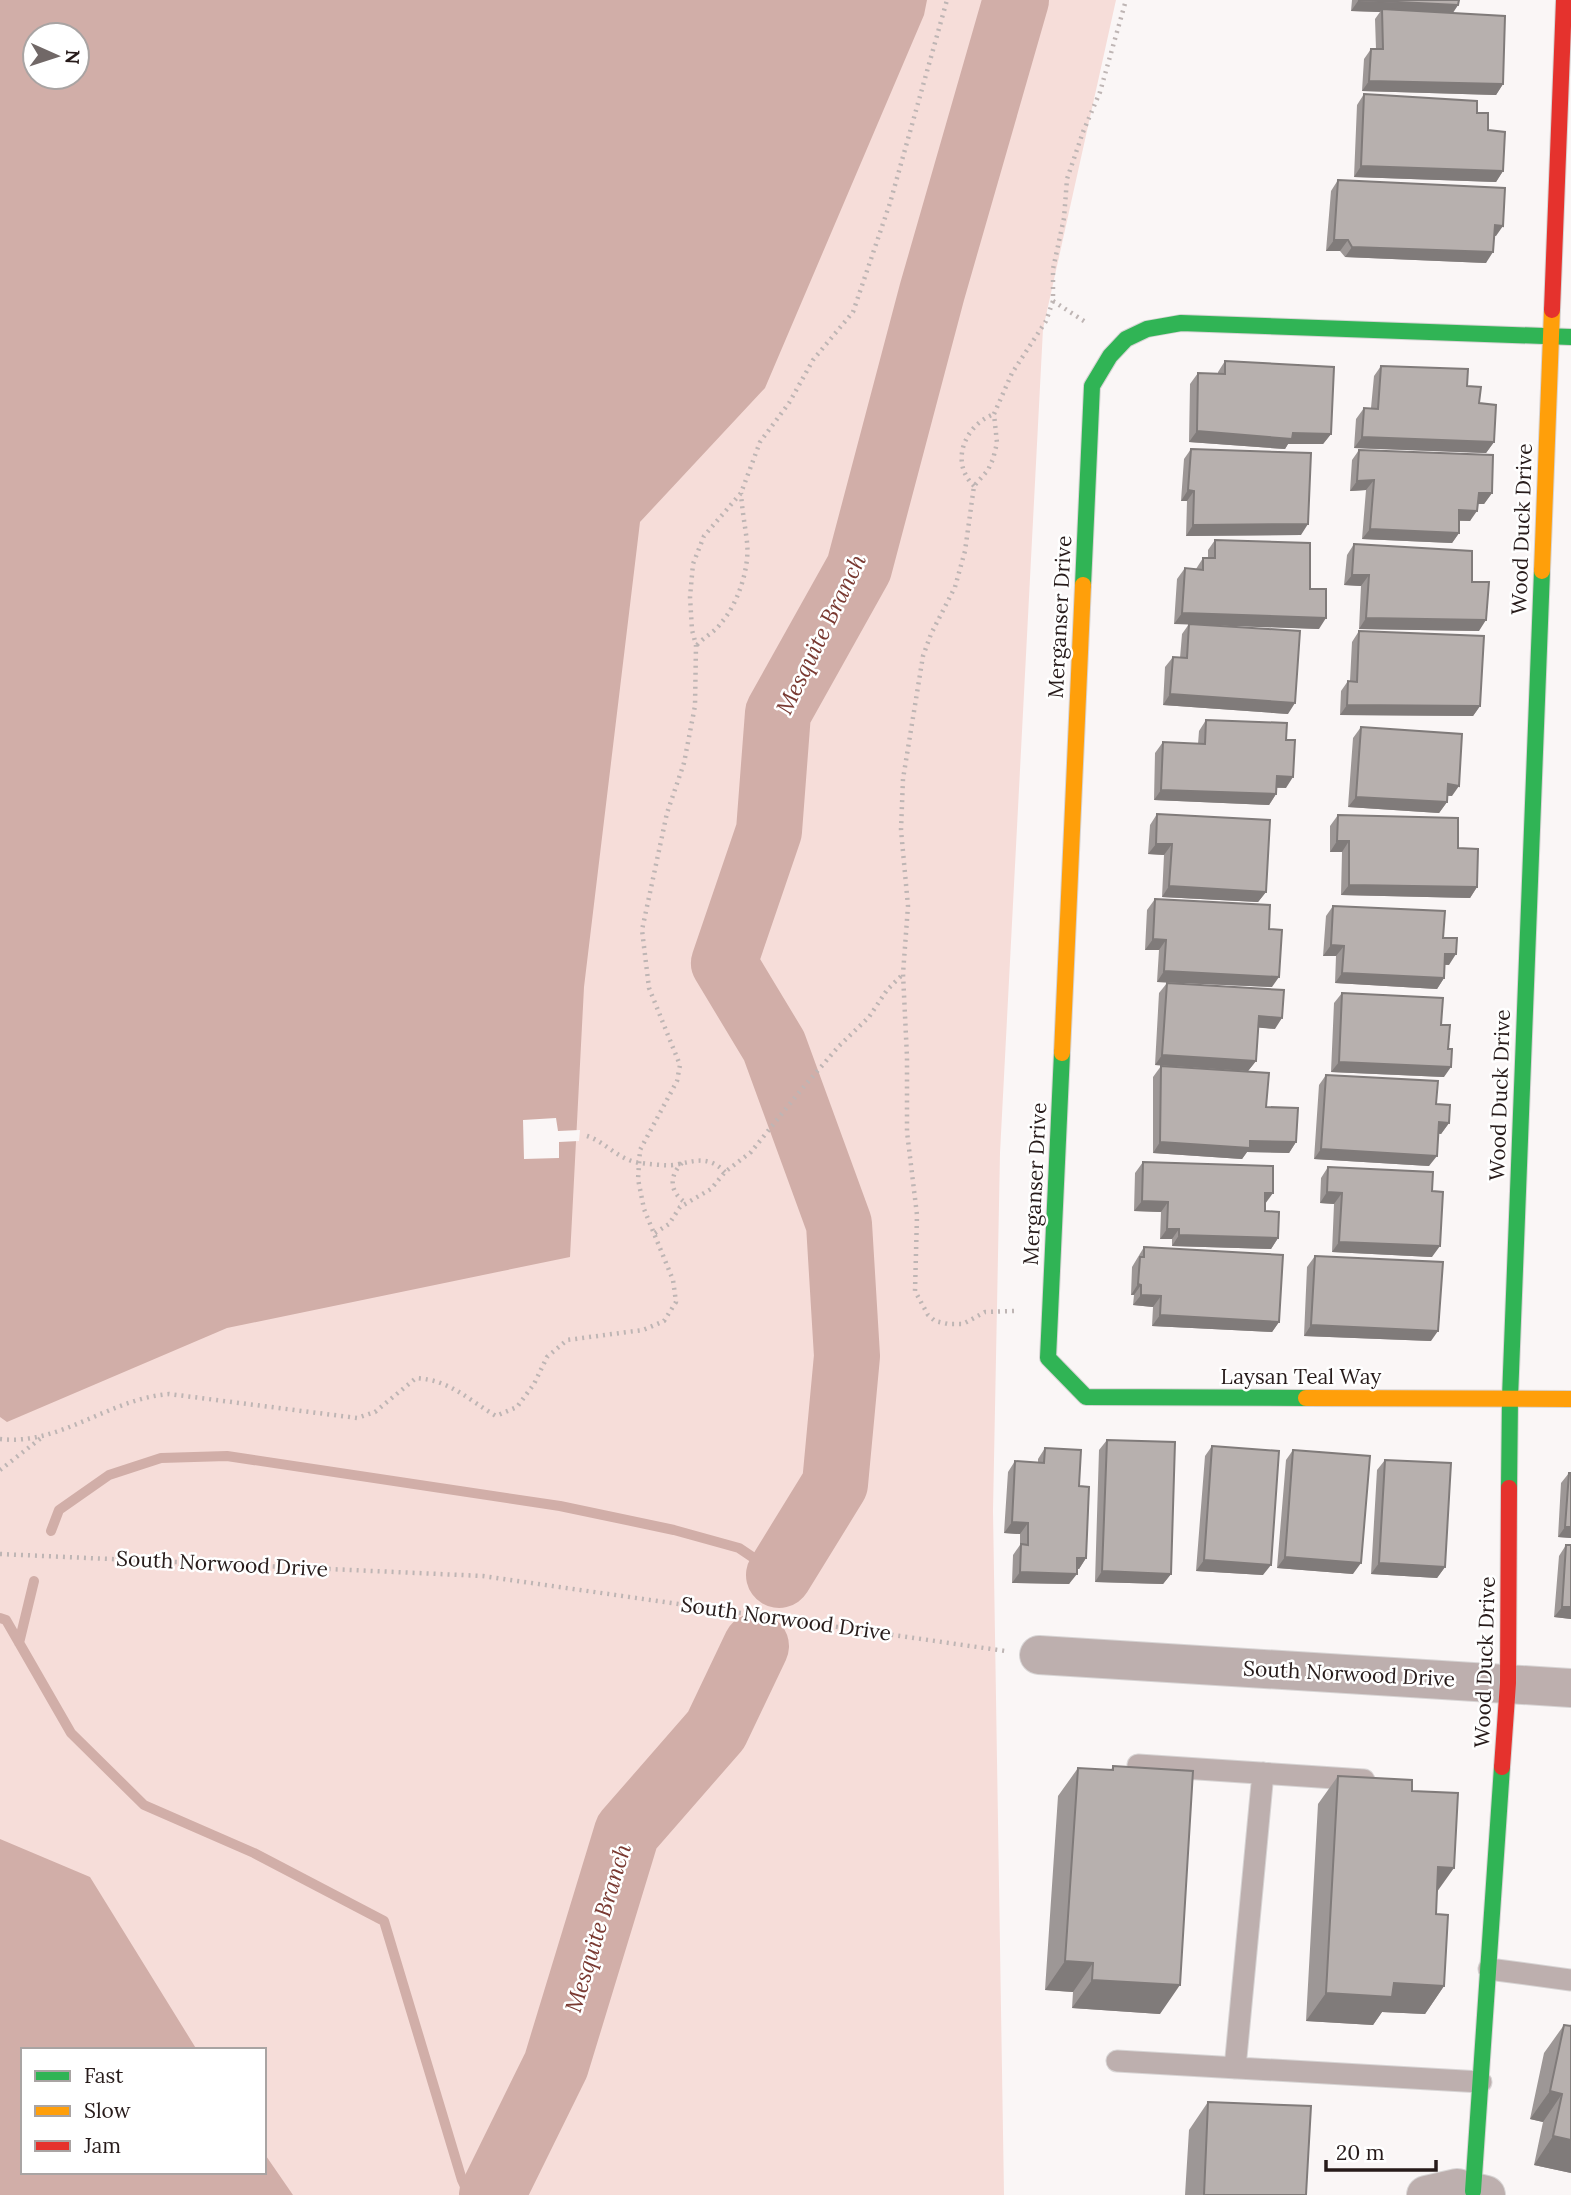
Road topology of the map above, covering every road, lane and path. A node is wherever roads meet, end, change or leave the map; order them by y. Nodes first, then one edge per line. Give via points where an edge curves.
1 (947, 0) edge
2 (1126, 0) edge
3 (1564, 0) edge
4 (1550, 336) junction
5 (1571, 337) edge
6 (994, 414) junction
7 (974, 486) junction
8 (741, 493) junction
9 (696, 645) junction
10 (904, 974) junction
11 (587, 1136) dead end
12 (682, 1162) junction
13 (639, 1163) junction
14 (725, 1172) junction
15 (686, 1203) junction
16 (655, 1233) junction
17 (1050, 1311) junction
18 (1048, 1358) joint
19 (1510, 1398) junction
20 (1571, 1399) edge
21 (42, 1437) junction
22 (0, 1439) edge
23 (0, 1470) edge
24 (0, 1553) edge
25 (1039, 1656) joint
26 (1508, 1683) junction
27 (1571, 1688) edge
28 (1138, 1765) edge
29 (1263, 1773) junction
30 (1384, 1781) edge
31 (1489, 1969) junction
32 (1571, 1980) edge
33 (1118, 2061) dead end
34 (1235, 2068) junction
35 (1481, 2082) junction
36 (1479, 2193) edge
37 (1426, 2195) edge

1 - 8 path via 890,202 853,312 813,360 760,442
2 - 6 path via 1100,92 1068,179 1046,321 1012,373
3 - 4 street, Wood Duck Drive
4 - 5 street, Merganser Drive
4 - 17 street, Merganser Drive via 1181,323 1139,329 1130,335 1112,348 1092,386
4 - 19 street, Wood Duck Drive
6 - 7 path via 997,443 993,458
6 - 7 path via 983,418 966,436 960,458
7 - 10 path via 955,587 923,656 903,779 901,830 908,906
8 - 9 path via 704,536 693,564 690,597
8 - 9 path via 747,542 742,580 732,609
9 - 13 path via 695,706 642,930 649,988 680,1065 677,1081 640,1150
10 - 14 path via 751,1152
10 - 17 path via 907,1132 917,1215 915,1292 928,1315 948,1324 963,1324 985,1312
11 - 13 path
12 - 13 path via 671,1166
12 - 14 path via 716,1163
12 - 15 path via 672,1181 674,1192
13 - 16 path via 644,1209
14 - 15 path via 711,1189
15 - 16 path via 670,1224
16 - 21 path via 673,1280 676,1302 664,1321 643,1330 567,1340 547,1357 517,1408 496,1416 452,1387 434,1379 415,1378 375,1412 356,1418 169,1394 138,1398
17 - 18 street, Merganser Drive
18 - 19 street, Laysan Teal Way via 1086,1397
19 - 20 street, Laysan Teal Way
19 - 26 street, Wood Duck Drive
21 - 22 path
21 - 23 path
24 - 25 path, South Norwood Drive via 484,1576
25 - 26 street, South Norwood Drive
26 - 27 street, South Norwood Drive
26 - 31 street, Wood Duck Drive
28 - 29 lane
29 - 30 lane
29 - 34 lane
31 - 32 lane
31 - 35 street, Wood Duck Drive
33 - 34 lane
34 - 35 lane
35 - 36 street, Wood Duck Drive
36 - 37 street via 1457,2188

